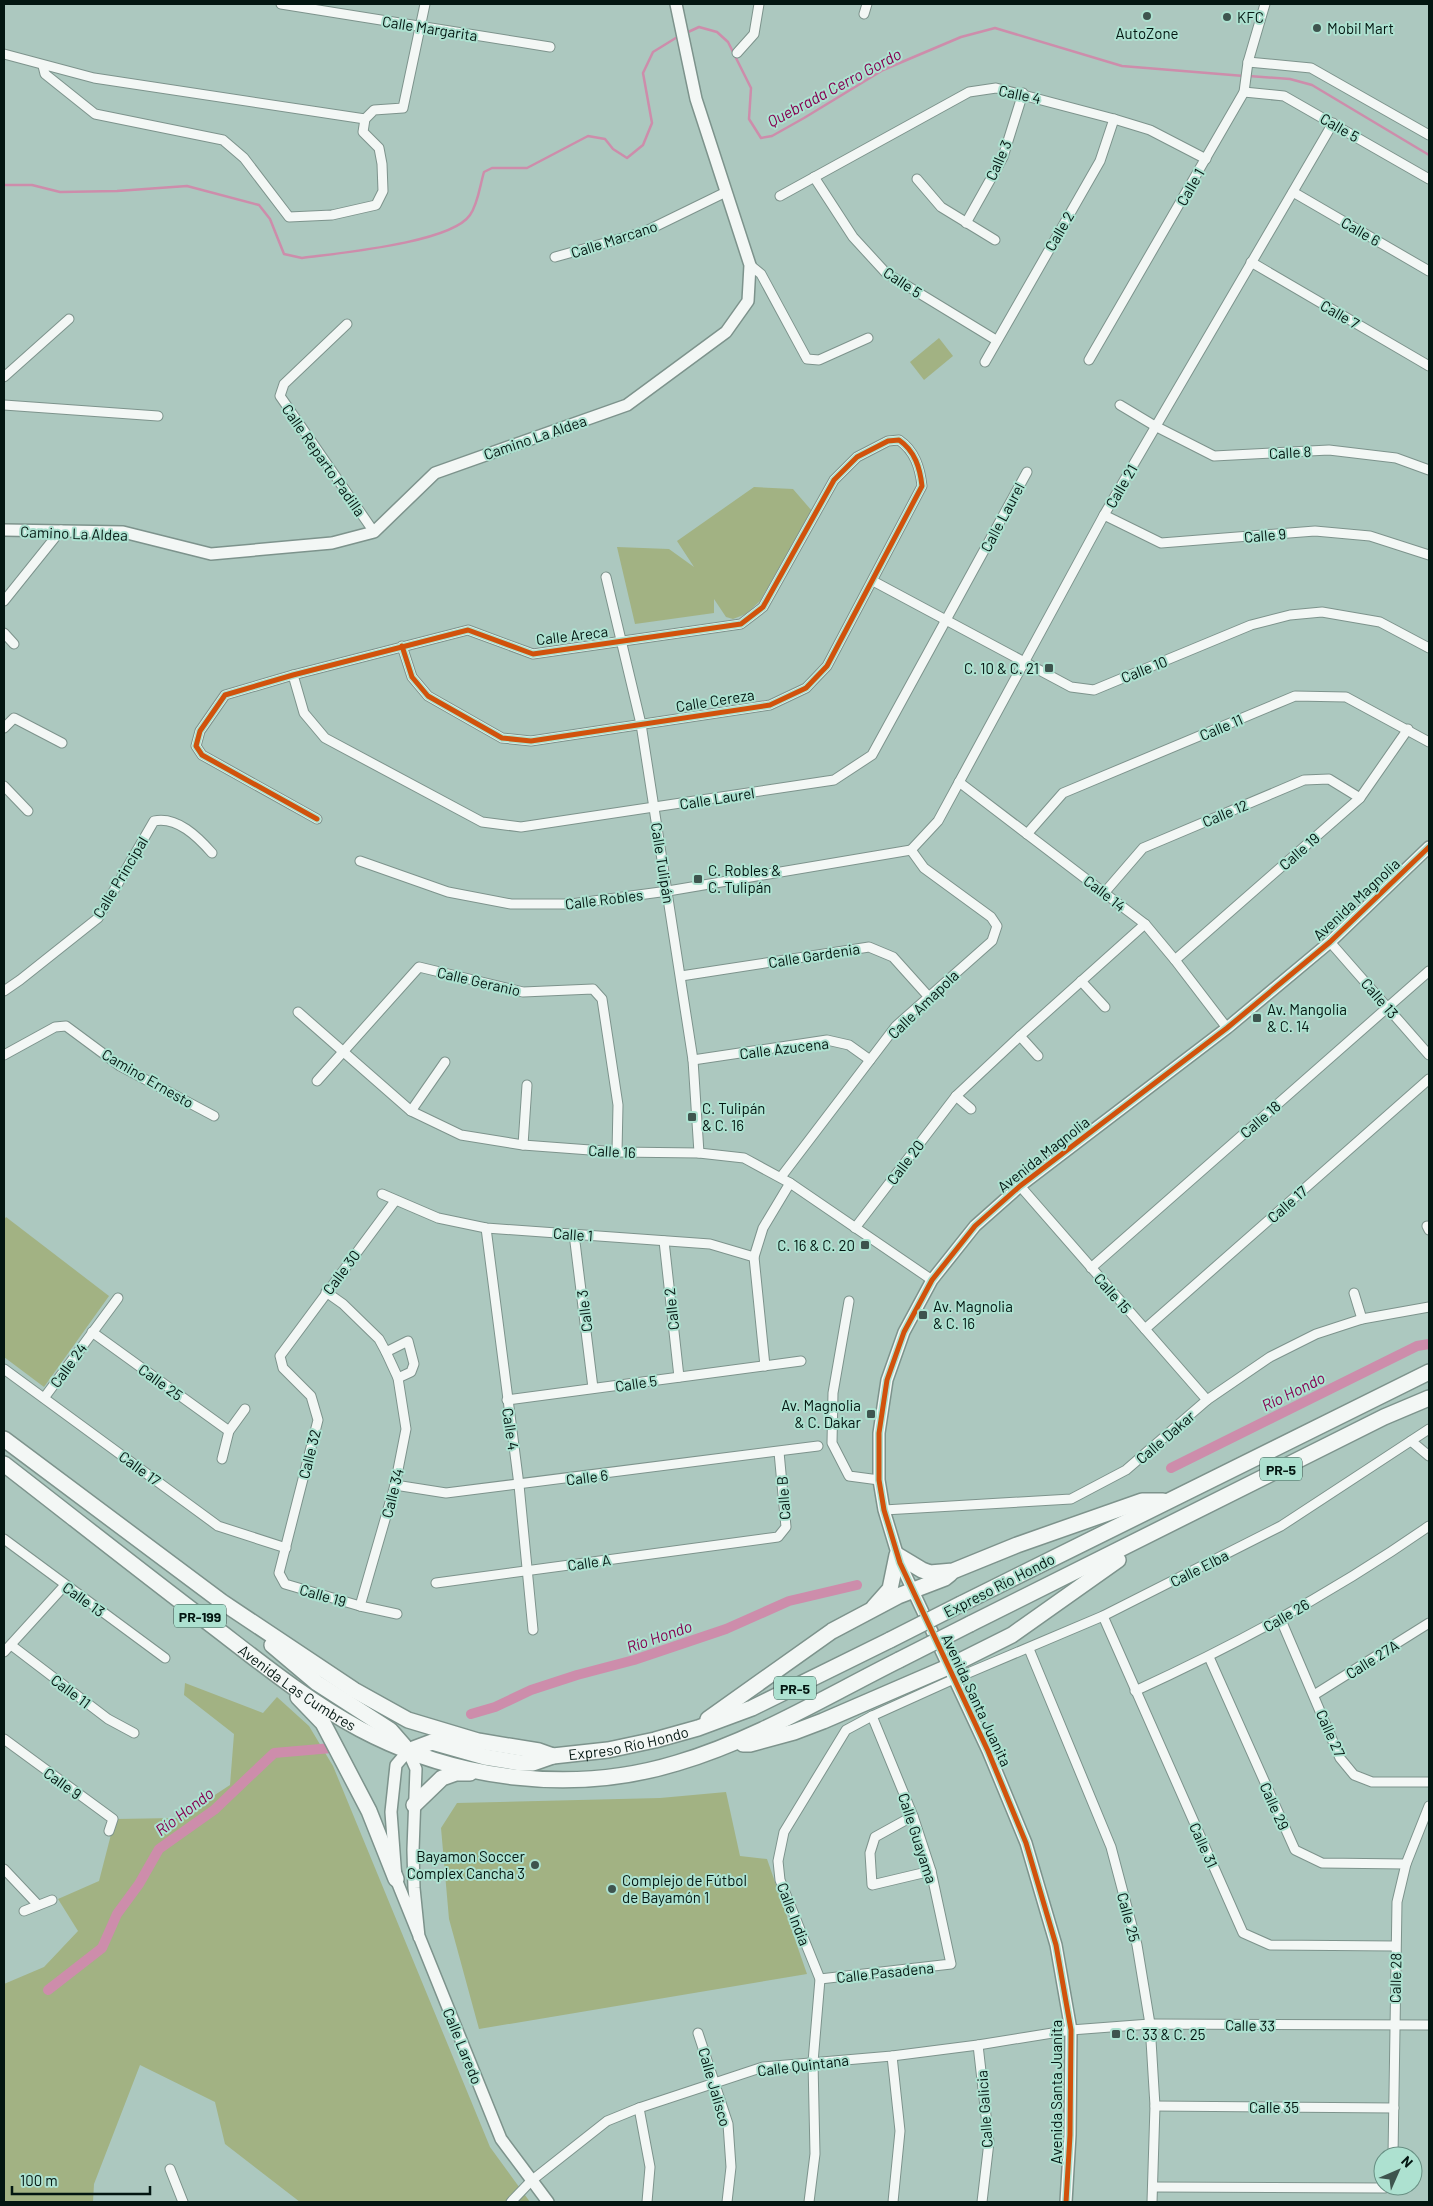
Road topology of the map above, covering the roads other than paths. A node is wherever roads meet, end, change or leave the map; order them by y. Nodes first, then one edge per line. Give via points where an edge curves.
1 (281, 4) edge
2 (425, 4) edge
3 (676, 4) edge
4 (759, 4) edge
5 (866, 4) edge
6 (1265, 4) edge
7 (864, 14) dead end
8 (421, 26) junction
9 (550, 47) dead end
10 (738, 53) dead end
11 (4, 54) edge
12 (1248, 62) junction
13 (43, 66) junction
14 (1244, 92) junction
15 (1023, 93) junction
16 (365, 119) junction
17 (1114, 119) junction
18 (1333, 123) junction
19 (1429, 135) edge
20 (1206, 159) junction
21 (814, 177) junction
22 (917, 178) dead end
23 (1429, 179) edge
24 (726, 192) junction
25 (1293, 192) junction
26 (780, 196) dead end
27 (966, 223) junction
28 (995, 240) dead end
29 (556, 257) dead end
30 (1251, 262) junction
31 (750, 265) junction
32 (1429, 271) edge
33 (69, 319) dead end
34 (347, 324) dead end
35 (868, 338) dead end
36 (996, 340) junction
37 (1089, 360) dead end
38 (984, 362) dead end
39 (1429, 366) edge
40 (4, 377) edge
41 (4, 405) edge
42 (1120, 405) dead end
43 (158, 416) dead end
44 (1155, 426) junction
45 (914, 456) joint
46 (1429, 470) edge
47 (1027, 472) dead end
48 (1104, 516) junction
49 (4, 530) edge
50 (62, 530) junction
51 (374, 532) junction
52 (1429, 555) edge
53 (606, 577) dead end
54 (873, 581) junction
55 (4, 601) edge
56 (947, 620) junction
57 (4, 633) edge
58 (622, 642) junction
59 (14, 644) dead end
60 (402, 646) junction
61 (1429, 648) edge
62 (1024, 662) junction
63 (293, 675) junction
64 (641, 724) junction
65 (4, 728) edge
66 (1408, 729) junction
67 (1429, 742) edge
68 (62, 743) dead end
69 (959, 782) junction
70 (4, 786) edge
71 (1360, 798) junction
72 (654, 807) junction
73 (28, 811) dead end
74 (317, 819) dead end
75 (1027, 834) junction
76 (1429, 847) edge
77 (911, 850) junction
78 (212, 853) dead end
79 (360, 861) dead end
80 (668, 890) junction
81 (1105, 892) junction
82 (1145, 924) junction
83 (1330, 942) junction
84 (1176, 960) junction
85 (1429, 971) edge
86 (681, 976) junction
87 (1081, 981) junction
88 (4, 991) edge
89 (928, 996) junction
90 (1105, 1007) dead end
91 (1388, 1007) junction
92 (298, 1012) dead end
93 (1227, 1028) junction
94 (1020, 1036) junction
95 (342, 1051) junction
96 (4, 1055) edge
97 (1429, 1055) edge
98 (1038, 1056) dead end
99 (693, 1060) junction
100 (870, 1060) junction
101 (445, 1062) dead end
102 (1429, 1079) edge
103 (317, 1080) dead end
104 (527, 1085) dead end
105 (956, 1096) junction
106 (971, 1109) dead end
107 (411, 1111) junction
108 (214, 1116) dead end
109 (523, 1145) junction
110 (617, 1152) junction
111 (699, 1154) junction
112 (781, 1177) junction
113 (790, 1183) junction
114 (1020, 1186) junction
115 (382, 1194) dead end
116 (395, 1201) junction
117 (486, 1228) junction
118 (855, 1228) junction
119 (574, 1234) junction
120 (664, 1241) junction
121 (754, 1257) junction
122 (1091, 1268) junction
123 (932, 1280) junction
124 (326, 1292) junction
125 (1354, 1293) dead end
126 (118, 1298) dead end
127 (849, 1301) dead end
128 (1429, 1307) edge
129 (1362, 1319) junction
130 (1145, 1329) junction
131 (92, 1332) junction
132 (288, 1344) joint
133 (386, 1352) junction
134 (801, 1361) dead end
135 (765, 1366) junction
136 (4, 1369) edge
137 (1426, 1374) edge
138 (679, 1377) junction
139 (398, 1378) junction
140 (593, 1388) junction
141 (44, 1398) junction
142 (1429, 1398) edge
143 (507, 1400) junction
144 (1208, 1400) junction
145 (245, 1409) dead end
146 (1429, 1429) edge
147 (229, 1431) junction
148 (4, 1439) edge
149 (1411, 1441) junction
150 (818, 1446) dead end
151 (779, 1452) junction
152 (1429, 1456) edge
153 (222, 1459) dead end
154 (4, 1464) edge
155 (879, 1480) junction
156 (395, 1485) junction
157 (518, 1486) junction
158 (1169, 1500) junction
159 (884, 1510) junction
160 (1429, 1526) edge
161 (4, 1539) edge
162 (742, 1542) joint
163 (1135, 1542) junction
164 (286, 1548) junction
165 (897, 1555) junction
166 (527, 1571) junction
167 (953, 1571) junction
168 (436, 1583) dead end
169 (65, 1585) junction
170 (912, 1592) junction
171 (222, 1602) junction
172 (360, 1606) junction
173 (874, 1607) junction
174 (398, 1614) dead end
175 (1103, 1616) junction
176 (1281, 1620) junction
177 (1429, 1623) edge
178 (533, 1630) dead end
179 (10, 1645) junction
180 (1029, 1649) junction
181 (4, 1652) edge
182 (1209, 1657) junction
183 (165, 1658) dead end
184 (951, 1673) junction
185 (282, 1679) junction
186 (1135, 1691) junction
187 (1314, 1695) junction
188 (872, 1716) junction
189 (408, 1720) joint
190 (698, 1728) junction
191 (134, 1732) dead end
192 (4, 1739) edge
193 (732, 1744) junction
194 (408, 1750) junction
195 (553, 1756) junction
196 (480, 1773) junction
197 (1429, 1782) edge
198 (414, 1805) junction
199 (1429, 1806) edge
200 (913, 1816) junction
201 (109, 1831) dead end
202 (1406, 1864) junction
203 (4, 1868) edge
204 (930, 1871) junction
205 (396, 1879) junction
206 (52, 1900) dead end
207 (38, 1905) junction
208 (24, 1911) dead end
209 (419, 1936) junction
210 (1395, 1946) junction
211 (951, 1964) joint
212 (820, 1979) junction
213 (1150, 2024) junction
214 (1429, 2025) edge
215 (1394, 2026) junction
216 (1071, 2030) junction
217 (698, 2033) dead end
218 (978, 2046) junction
219 (892, 2056) junction
220 (813, 2062) junction
221 (715, 2082) junction
222 (1154, 2106) junction
223 (639, 2108) junction
224 (1394, 2108) junction
225 (1393, 2146) edge
226 (170, 2169) dead end
227 (531, 2180) junction
228 (1153, 2186) junction
229 (1373, 2188) edge
230 (183, 2202) edge
231 (511, 2202) edge
232 (548, 2202) edge
233 (646, 2202) edge
234 (727, 2202) edge
235 (810, 2202) edge
236 (893, 2202) edge
237 (982, 2202) edge
238 (1066, 2202) edge
239 (1152, 2202) edge

1 - 8 street, Calle Margarita
2 - 8 street
3 - 24 street, Camino La Aldea via 696,99
4 - 10 street via 754,34
5 - 7 street
6 - 12 street, Calle 1
8 - 9 street, Calle Margarita
8 - 16 street via 403,108 374,110
11 - 13 street
12 - 14 street, Calle 1
12 - 19 street via 1310,68
13 - 16 street via 94,78
13 - 16 street via 45,74 95,114 224,140 244,158 289,217 332,215 376,206 382,191 382,164 379,148 364,132
14 - 18 street, Calle 5 via 1284,96
14 - 20 street, Calle 1
15 - 17 street, Calle 4
15 - 21 street, Calle 4 via 996,88 970,92
15 - 27 street, Calle 3 via 1003,157
17 - 20 street, Calle 4 via 1150,130
17 - 36 street, Calle 2 via 1100,162
18 - 23 street, Calle 5
18 - 25 street, Calle 21
20 - 37 street, Calle 1
21 - 26 street, Calle 4
21 - 36 street, Calle 5 via 853,237 886,272
22 - 27 street via 941,207
24 - 29 street, Calle Marcano via 644,232
24 - 31 street, Camino La Aldea
25 - 30 street, Calle 21
25 - 32 street, Calle 6
27 - 28 street
30 - 39 street, Calle 7
30 - 44 street, Calle 21
31 - 35 street via 761,274 807,359 819,360
31 - 51 street, Camino La Aldea via 748,301 726,332 627,405 434,473
33 - 40 street
34 - 51 street, Calle Reparto Padilla via 284,384 280,396
36 - 38 street, Calle 2
41 - 43 street
42 - 44 street, Calle 8
44 - 46 street, Calle 8 via 1214,456 1329,450 1396,458
44 - 48 street, Calle 21
45 - 54 street, Calle Cereza via 922,486
45 - 58 street, Calle Areca via 899,440 888,441 857,458 834,480 763,607 741,624
47 - 56 street, Calle Laurel
48 - 52 street, Calle 9 via 1161,543 1315,531 1370,536
48 - 62 street, Calle 21
49 - 50 street, Camino La Aldea
50 - 51 street, Camino La Aldea via 123,532 211,554 332,543
50 - 55 street
53 - 58 street, Calle Tulipán
54 - 56 street, Calle 10
54 - 64 street, Calle Cereza via 827,666 806,688 770,705
56 - 62 street, Calle 10
56 - 72 street, Calle Laurel via 872,755 834,780
57 - 59 street
58 - 60 street, Calle Areca via 533,654 468,630
58 - 64 street, Calle Tulipán
60 - 63 street, Calle Areca
60 - 64 street, Calle Cereza via 412,677 428,696 502,738 531,741
61 - 62 street, Calle 10 via 1380,622 1322,612 1290,615 1251,625 1094,690 1071,687
62 - 69 street, Calle 21
63 - 72 street, Calle Laurel via 304,713 325,738 482,822 521,827
63 - 74 street, Calle Areca via 225,695 200,731 196,746 202,755
64 - 72 street, Calle Tulipán
65 - 68 street via 14,718
66 - 67 street, Calle 11
66 - 71 street, Calle 19
66 - 75 street, Calle 11 via 1346,697 1294,696 1063,793
69 - 75 street, Calle 14
69 - 77 street, Calle 21 via 938,821
70 - 73 street
71 - 81 street, Calle 12 via 1329,779 1304,780 1143,848
71 - 84 street, Calle 19
72 - 80 street, Calle Tulipán
75 - 81 street, Calle 14
76 - 83 street, Avenida Magnolia
77 - 80 street, Calle Robles
77 - 89 street, Calle Amapola via 924,868 991,917 997,926 992,940
78 - 88 street, Calle Principal via 197,835 165,819 154,821 98,918
79 - 80 street, Calle Robles via 448,892 511,904 571,904
80 - 86 street, Calle Tulipán
81 - 82 street, Calle 14
82 - 84 street, Calle 14
82 - 87 street, Calle 20
83 - 91 street, Calle 13
83 - 93 street, Avenida Magnolia
84 - 93 street, Calle 14
85 - 91 street, Calle 18
86 - 89 street, Calle Gardenia via 869,947 893,957
86 - 99 street, Calle Tulipán
87 - 90 street
87 - 94 street, Calle 20
89 - 100 street, Calle Amapola via 896,1026
91 - 97 street, Calle 13
91 - 122 street, Calle 18
92 - 95 street, Calle 16
93 - 114 street, Avenida Magnolia
94 - 98 street
94 - 105 street, Calle 20
95 - 103 street, Calle Geranio
95 - 107 street, Calle 16
95 - 110 street, Calle Geranio via 419,967 523,992 593,989 602,999 618,1105
96 - 108 street, Camino Ernesto via 55,1027 66,1026 120,1066
99 - 100 street, Calle Azucena via 827,1040 849,1045
99 - 111 street, Calle Tulipán
100 - 112 street, Calle Amapola
101 - 107 street
102 - 130 street, Calle 17
104 - 109 street
105 - 106 street
105 - 118 street, Calle 20
107 - 109 street, Calle 16 via 461,1135
109 - 110 street, Calle 16
110 - 111 street, Calle 16
111 - 112 street, Calle 16 via 744,1158
112 - 113 street, Calle 16
113 - 118 street, Calle 16
113 - 121 street via 763,1228
114 - 122 street, Calle 15
114 - 123 street, Avenida Magnolia via 975,1226
115 - 116 street, Calle 1
116 - 117 street, Calle 1 via 438,1218
116 - 124 street, Calle 30
117 - 119 street, Calle 1
117 - 143 street, Calle 4
118 - 123 street, Calle 16
119 - 120 street, Calle 1
119 - 140 street, Calle 3
120 - 121 street, Calle 1 via 710,1244
120 - 138 street, Calle 2
121 - 135 street
122 - 130 street, Calle 15
123 - 155 street, Avenida Magnolia via 904,1332 887,1380 879,1433
124 - 132 street, Calle 30
124 - 133 street, Calle 34 via 378,1339
125 - 129 street
126 - 131 street, Calle 24
127 - 155 street via 833,1393 832,1443 849,1476
128 - 129 street, Calle Dakar
129 - 144 street, Calle Dakar via 1316,1334 1270,1357
130 - 144 street, Calle 15
131 - 141 street, Calle 24
131 - 147 street, Calle 25
132 - 164 street, Calle 32 via 280,1356 283,1368 311,1396 318,1420
133 - 139 street, Calle 34
133 - 139 street via 408,1341 414,1364 411,1372
134 - 135 street, Calle 5
135 - 138 street, Calle 5
136 - 141 street, Calle 17
137 - 158 highway, Expreso Río Hondo / PR-5
138 - 140 street, Calle 5
139 - 156 street, Calle 34 via 406,1429
140 - 143 street, Calle 5
141 - 164 street, Calle 17 via 218,1526
142 - 163 highway, Expreso Río Hondo / PR-5
143 - 157 street, Calle 4
144 - 159 street, Calle Dakar via 1126,1470 1072,1499
145 - 147 street
146 - 149 street, Calle Elba
147 - 153 street
148 - 171 highway, Avenida Las Cumbres / PR-199
149 - 152 street
149 - 175 street, Calle Elba via 1281,1526
150 - 151 street, Calle 6
151 - 157 street, Calle 6
151 - 162 street, Calle B via 786,1527 778,1537
154 - 185 highway, Avenida Las Cumbres / PR-199
155 - 159 street, Avenida Magnolia
156 - 157 street, Calle 6 via 446,1493
156 - 172 street, Calle 34
157 - 166 street, Calle 4
158 - 167 highway via 1142,1502 1017,1544
158 - 190 highway, Expreso Río Hondo / PR-5, bridge via 776,1698
159 - 165 street, Avenida Magnolia
160 - 176 street, Calle 26
161 - 169 street, Calle 13
162 - 166 street, Calle A
163 - 184 highway via 1124,1556 1012,1635
163 - 193 highway, Expreso Río Hondo / PR-5, bridge
164 - 172 street, Calle 19 via 279,1573 285,1584
165 - 167 highway via 930,1573
165 - 170 street, Avenida Magnolia
165 - 173 highway via 890,1589
166 - 168 street, Calle A
166 - 178 street, Calle 4
167 - 170 highway via 945,1578
169 - 179 street
169 - 183 street, Calle 13
170 - 173 highway
170 - 184 street, Avenida Santa Juanita
171 - 189 highway, Avenida Las Cumbres / PR-199 via 354,1690
171 - 194 highway via 317,1683 390,1730
172 - 174 street, Calle 19
173 - 190 highway via 817,1640
175 - 180 street, Calle Elba
175 - 186 street, Calle 31
176 - 182 street, Calle 26
176 - 187 street, Calle 27
177 - 187 street, Calle 27A
179 - 181 street
179 - 191 street, Calle 11 via 108,1719
180 - 184 street, Calle Elba
180 - 213 street, Calle 25 via 1110,1847 1137,1945
182 - 186 street, Calle 26
182 - 202 street, Calle 29 via 1295,1850 1322,1863
184 - 188 street, Calle India
184 - 193 highway via 794,1732 750,1744
184 - 216 street, Avenida Santa Juanita via 1026,1843 1056,1945
185 - 194 highway, Avenida Las Cumbres / PR-199 via 360,1728
185 - 205 highway via 324,1723 369,1811
186 - 210 street, Calle 31 via 1243,1933 1270,1945
187 - 197 street, Calle 27 via 1340,1758 1354,1775 1372,1782
188 - 200 street, Calle Guayama
188 - 212 street, Calle India via 846,1730 784,1832 778,1861 780,1880
189 - 195 highway, Expreso Río Hondo / PR-5 via 463,1737
190 - 195 highway, Expreso Río Hondo / PR-5 via 608,1750
192 - 201 street, Calle 9 via 112,1819
193 - 196 highway, Expreso Río Hondo / PR-5 via 676,1764 598,1777 531,1780
194 - 195 highway via 432,1742 512,1762 532,1763
194 - 196 highway, Expreso Río Hondo / PR-5
194 - 198 street via 416,1769
194 - 205 street via 396,1765 391,1812
196 - 198 highway via 450,1774
198 - 209 street via 414,1888
199 - 202 street, Calle 28
200 - 204 street, Calle Guayama
200 - 204 street via 875,1837 870,1853 872,1886
202 - 210 street, Calle 28 via 1397,1902
203 - 207 street
204 - 211 street, Calle Guayama
205 - 209 street, Calle Laredo
206 - 207 street
207 - 208 street
209 - 227 street, Calle Laredo via 501,2139
210 - 215 street, Calle 28
211 - 212 street, Calle Pasadena
212 - 220 street, Calle India
213 - 215 street, Calle 33
213 - 216 street, Calle 33
213 - 222 street, Calle 25
214 - 215 street, Calle 33
215 - 224 street, Calle 28
216 - 218 street, Calle Quintana
216 - 238 street, Avenida Santa Juanita
217 - 221 street, Calle Jalisco
218 - 219 street, Calle Quintana
218 - 237 street, Calle Galicia via 989,2142
219 - 220 street, Calle Quintana
219 - 236 street via 900,2131
220 - 221 street, Calle Quintana via 764,2067
220 - 235 street, Calle India via 815,2154
221 - 223 street, Calle Quintana
221 - 234 street, Calle Jalisco via 728,2124 731,2167
222 - 224 street, Calle 35
222 - 228 street, Calle 25
223 - 227 street, Calle Quintana via 607,2121
223 - 233 street via 650,2167
224 - 225 street, Calle 28
226 - 230 street
227 - 231 street, Calle Quintana
227 - 232 street, Calle Laredo
228 - 229 street
228 - 239 street, Calle 25

